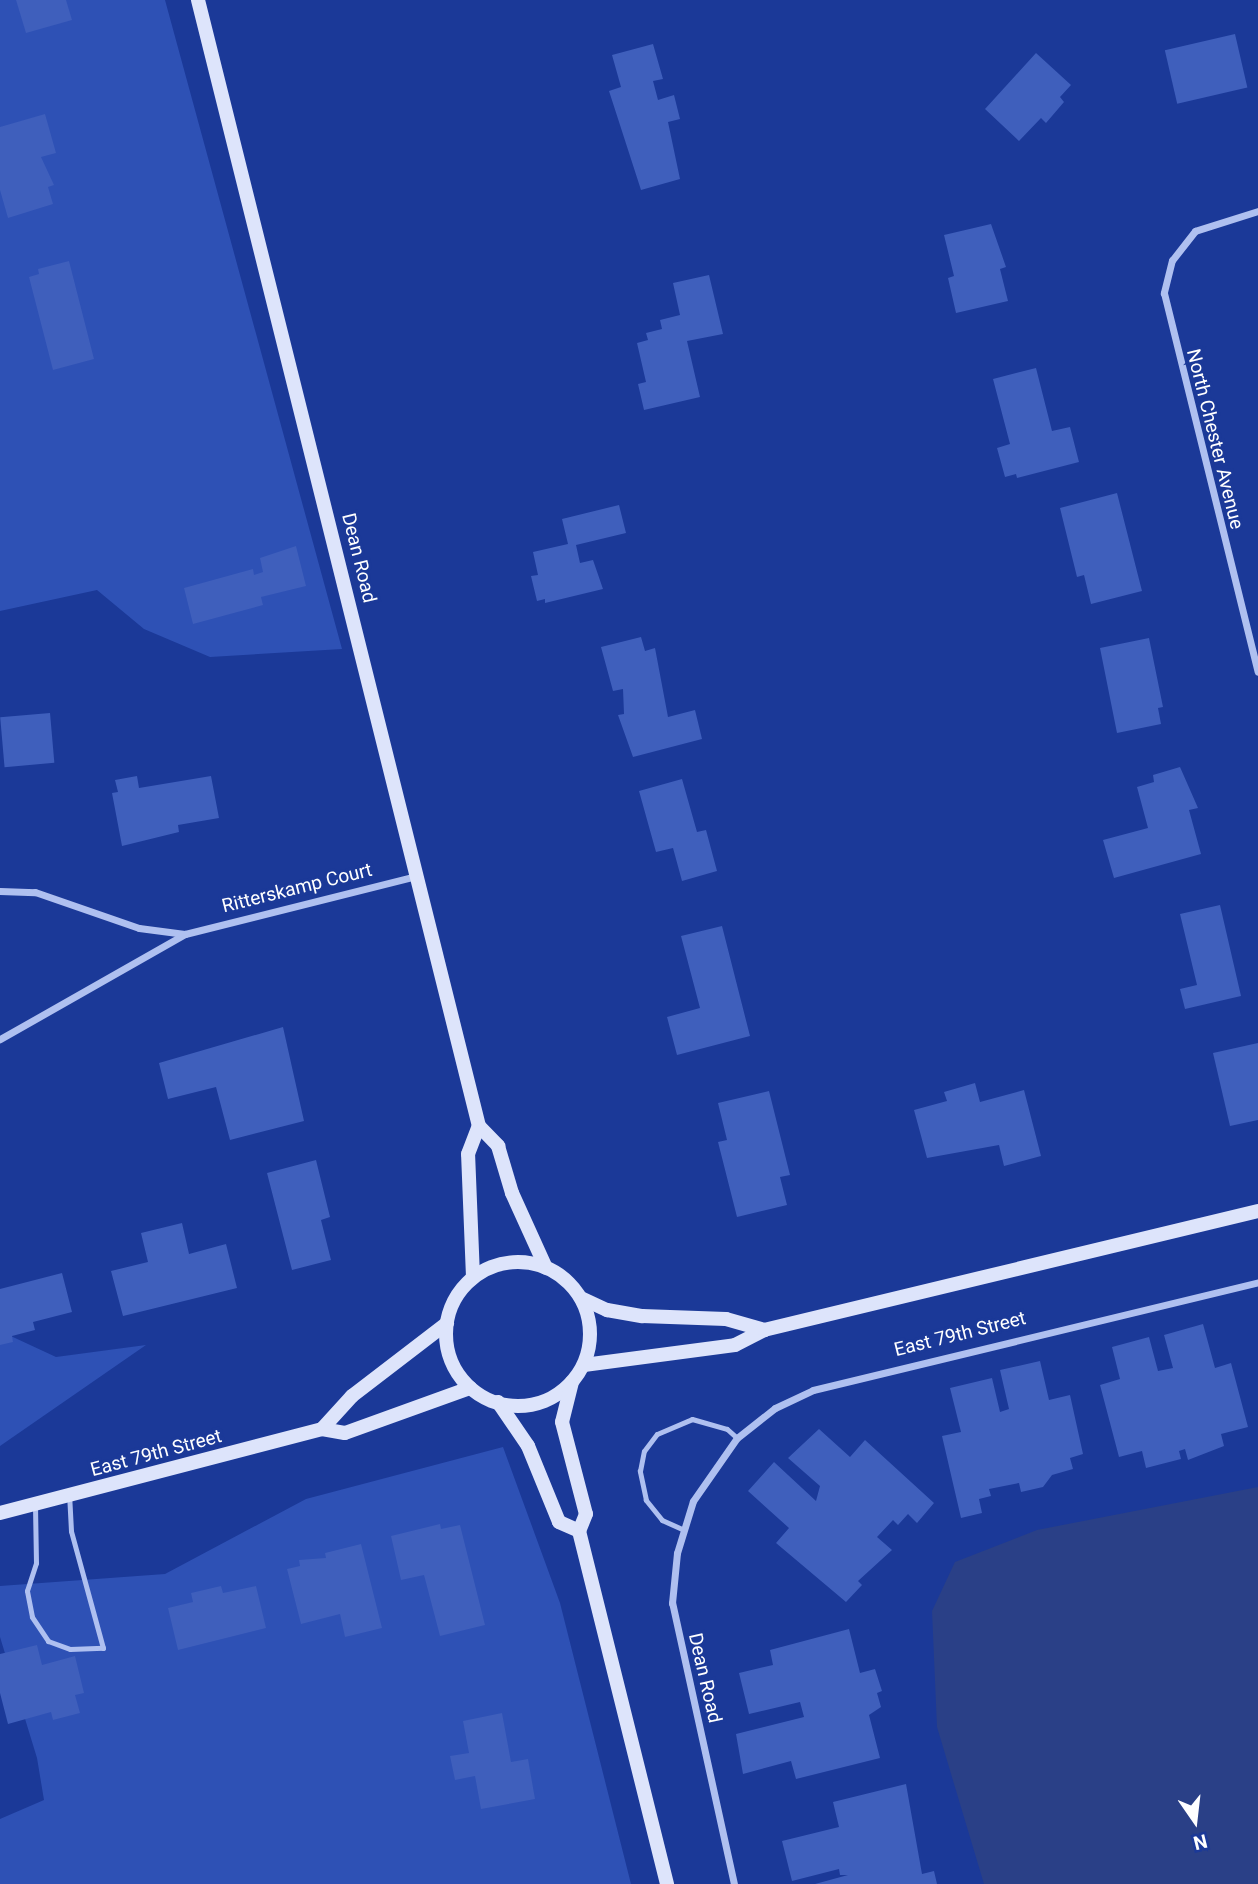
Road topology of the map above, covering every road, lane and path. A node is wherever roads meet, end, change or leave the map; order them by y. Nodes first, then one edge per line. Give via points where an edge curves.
1 (198, 0) edge
2 (1258, 211) edge
3 (1258, 672) edge
4 (417, 876) junction
5 (0, 891) edge
6 (185, 934) junction
7 (0, 1039) edge
8 (479, 1126) junction
9 (1258, 1210) edge
10 (546, 1268) junction
11 (473, 1277) junction
12 (1258, 1282) edge
13 (581, 1298) junction
14 (447, 1323) junction
15 (764, 1330) junction
16 (584, 1365) junction
17 (572, 1382) junction
18 (470, 1388) junction
19 (498, 1402) junction
20 (322, 1429) junction
21 (737, 1438) junction
22 (704, 1482) joint
23 (69, 1497) junction
24 (35, 1505) junction
25 (0, 1513) edge
26 (682, 1529) junction
27 (579, 1531) junction
28 (667, 1884) edge
29 (734, 1884) edge

1 - 4 street, Dean Road
2 - 3 street, North Chester Avenue via 1200,228 1175,255 1165,286 1166,307
4 - 6 street, Ritterskamp Court
4 - 8 street, Dean Road
5 - 6 street, Ritterskamp Court via 34,892 139,929
6 - 7 street, Ritterskamp Court
8 - 10 street, Dean Road via 498,1146 512,1192
8 - 11 street via 468,1154
9 - 15 street
10 - 11 street via 515,1262
10 - 13 street
11 - 14 street via 460,1291
12 - 21 street, East 79th Street via 813,1390 775,1408
13 - 15 street via 630,1314 726,1319
13 - 16 street via 590,1334
14 - 18 street via 450,1358
14 - 20 street via 352,1396
15 - 16 street via 734,1345
16 - 17 street
17 - 19 street via 530,1404
17 - 27 street via 562,1422 586,1514
18 - 19 street
18 - 20 street, East 79th Street via 345,1433
19 - 27 street via 528,1446 559,1522
20 - 23 street, East 79th Street
21 - 22 street, East 79th Street
21 - 26 lane via 727,1429 692,1419 657,1434 644,1451 640,1471 646,1500 662,1520
22 - 26 street, Dean Road
23 - 24 street, East 79th Street
23 - 24 lane via 71,1531 103,1648 70,1649 48,1641 32,1617 27,1591 36,1563
24 - 25 street, East 79th Street
26 - 29 street, Dean Road via 673,1584 673,1623
27 - 28 street

